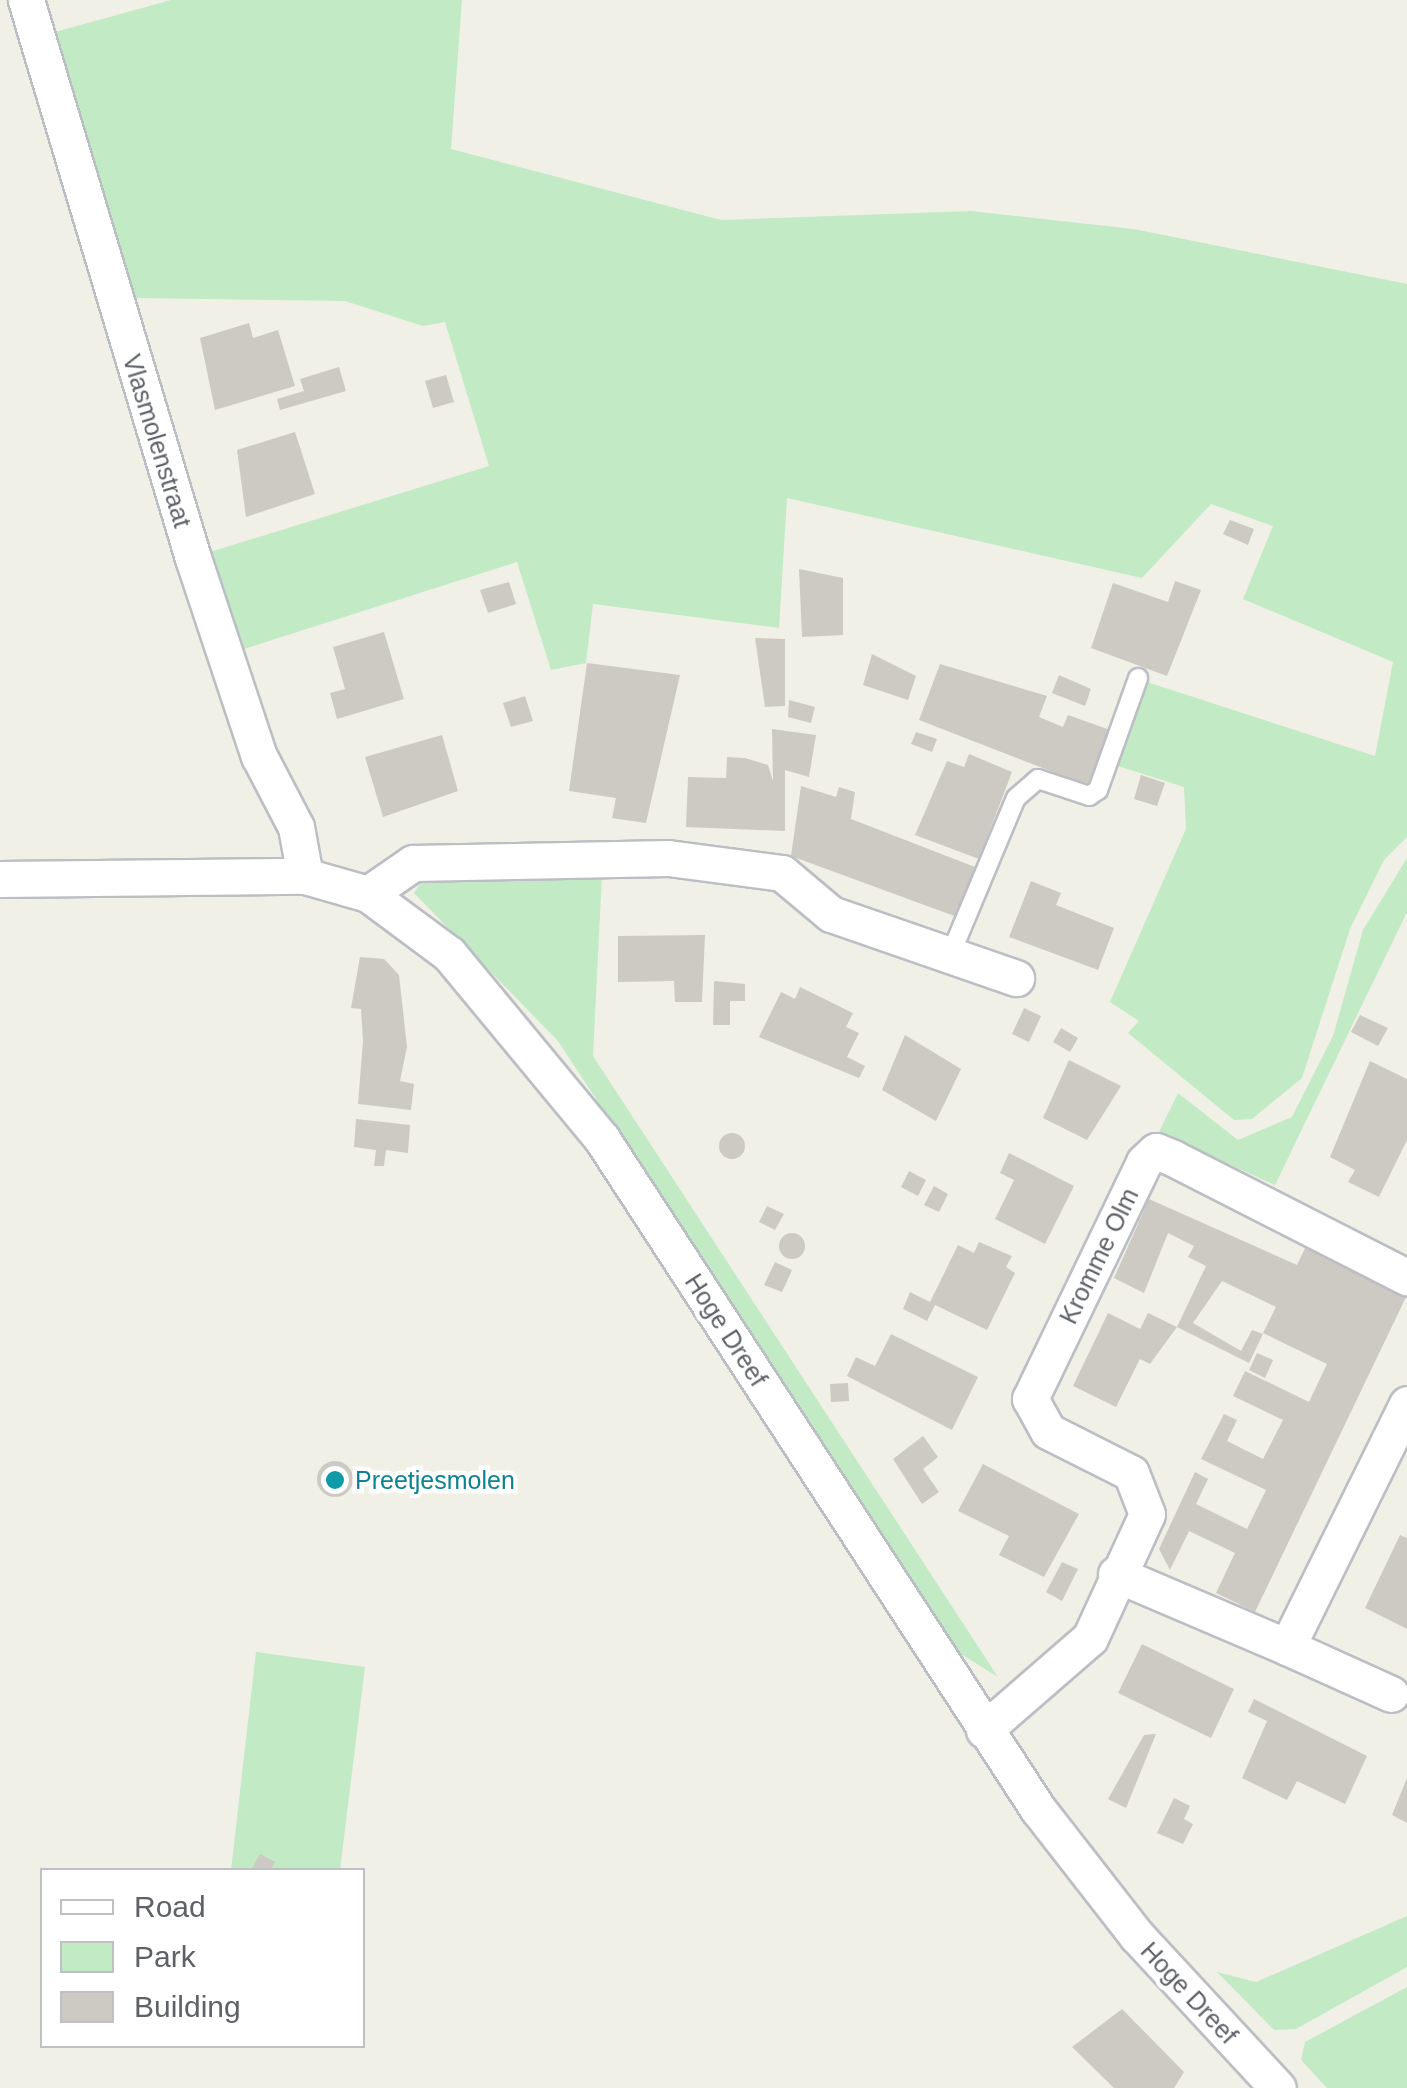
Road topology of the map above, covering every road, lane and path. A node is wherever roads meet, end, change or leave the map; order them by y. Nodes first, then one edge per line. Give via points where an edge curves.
1 (26, 0) edge
2 (1138, 678) dead end
3 (305, 876) junction
4 (0, 879) edge
5 (368, 894) junction
6 (950, 958) junction
7 (1016, 978) dead end
8 (1407, 1277) edge
9 (1407, 1404) edge
10 (1116, 1574) junction
11 (1287, 1647) junction
12 (1391, 1694) dead end
13 (984, 1730) junction
14 (1278, 2088) edge

1 - 3 street, Vlasmolenstraat via 193,558 259,756 296,827
2 - 6 lane via 1098,790 1089,796 1038,779 1016,798
3 - 4 street, Hoge Dreef
3 - 5 street, Hoge Dreef
5 - 6 street via 413,862 668,858 782,873 832,914
5 - 13 street, Hoge Dreef via 448,954 602,1139
6 - 7 street
8 - 10 street, Kromme Olm via 1174,1158 1156,1151 1144,1162 1030,1399 1048,1431 1131,1473 1142,1493 1147,1514
9 - 11 street
10 - 11 street
10 - 13 street, Kromme Olm via 1090,1638
11 - 12 street
13 - 14 street, Hoge Dreef via 1137,1936

